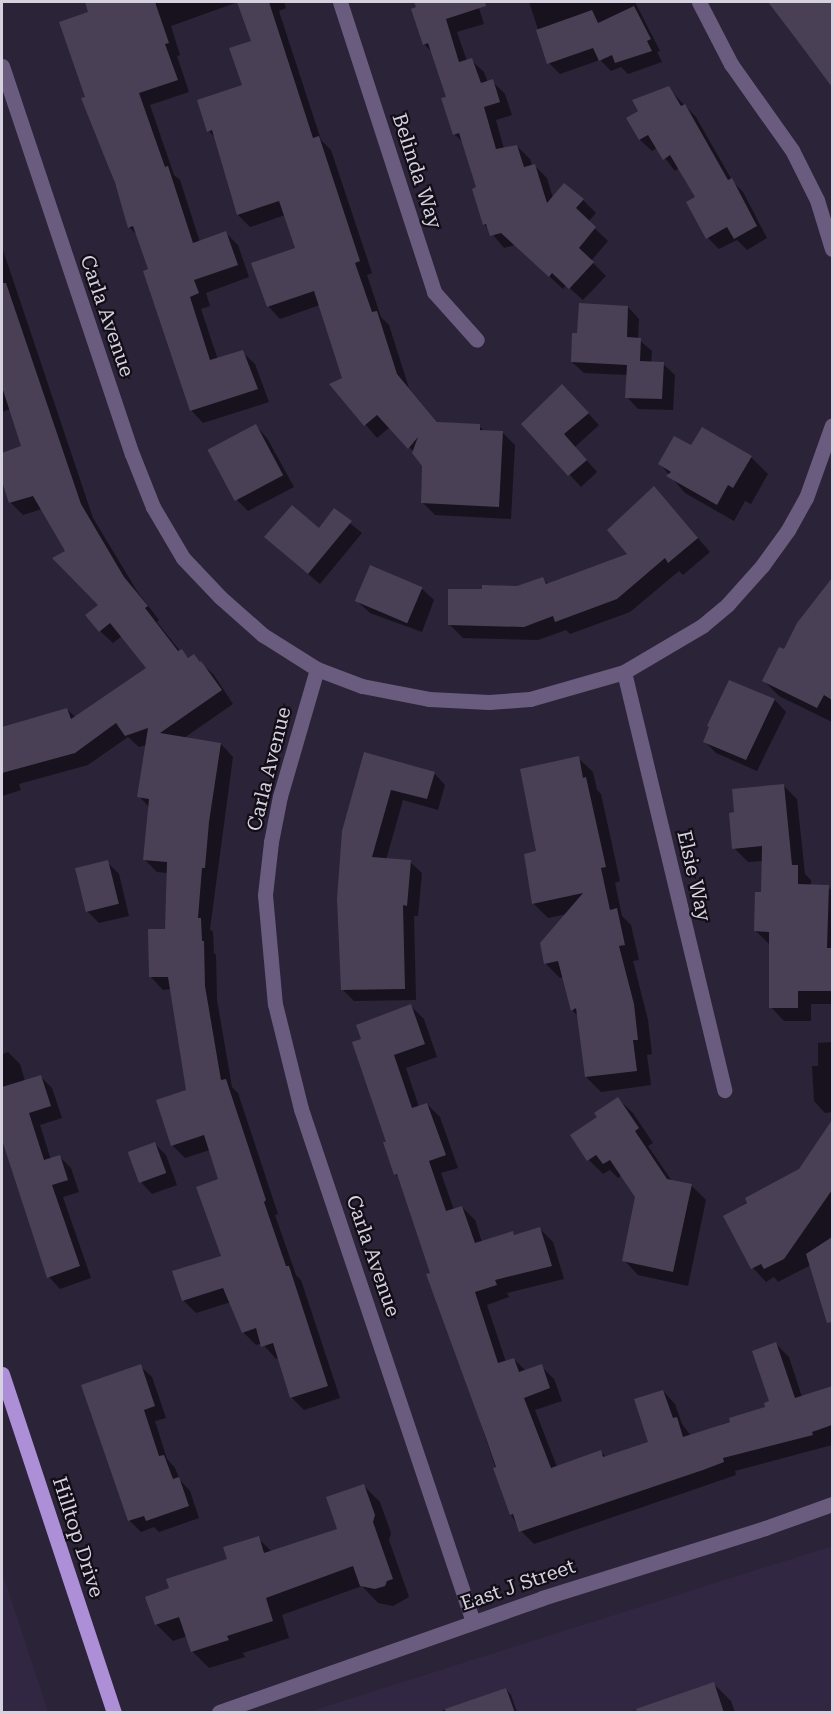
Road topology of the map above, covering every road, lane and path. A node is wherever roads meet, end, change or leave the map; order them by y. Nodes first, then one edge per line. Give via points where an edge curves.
1 (340, 2) edge
2 (699, 2) edge
3 (2, 66) edge
4 (832, 249) edge
5 (477, 340) dead end
6 (832, 424) edge
7 (317, 669) junction
8 (624, 672) junction
9 (724, 1090) dead end
10 (2, 1374) edge
11 (832, 1504) edge
12 (473, 1622) junction
13 (114, 1713) edge
14 (219, 1713) edge

1 - 5 street, Belinda Way via 434,292
2 - 4 street via 731,64 792,150 817,200
3 - 7 street, Carla Avenue via 153,507 183,558 220,597 263,635
6 - 8 street via 806,498 762,566 702,626
7 - 8 street via 362,686 429,699 489,702 530,699
7 - 12 street, Carla Avenue via 280,796 271,842 265,895 275,1004 301,1109
8 - 9 street, Elsie Way
10 - 13 main road, Hilltop Drive
11 - 12 street, East J Street
12 - 14 street, East J Street

